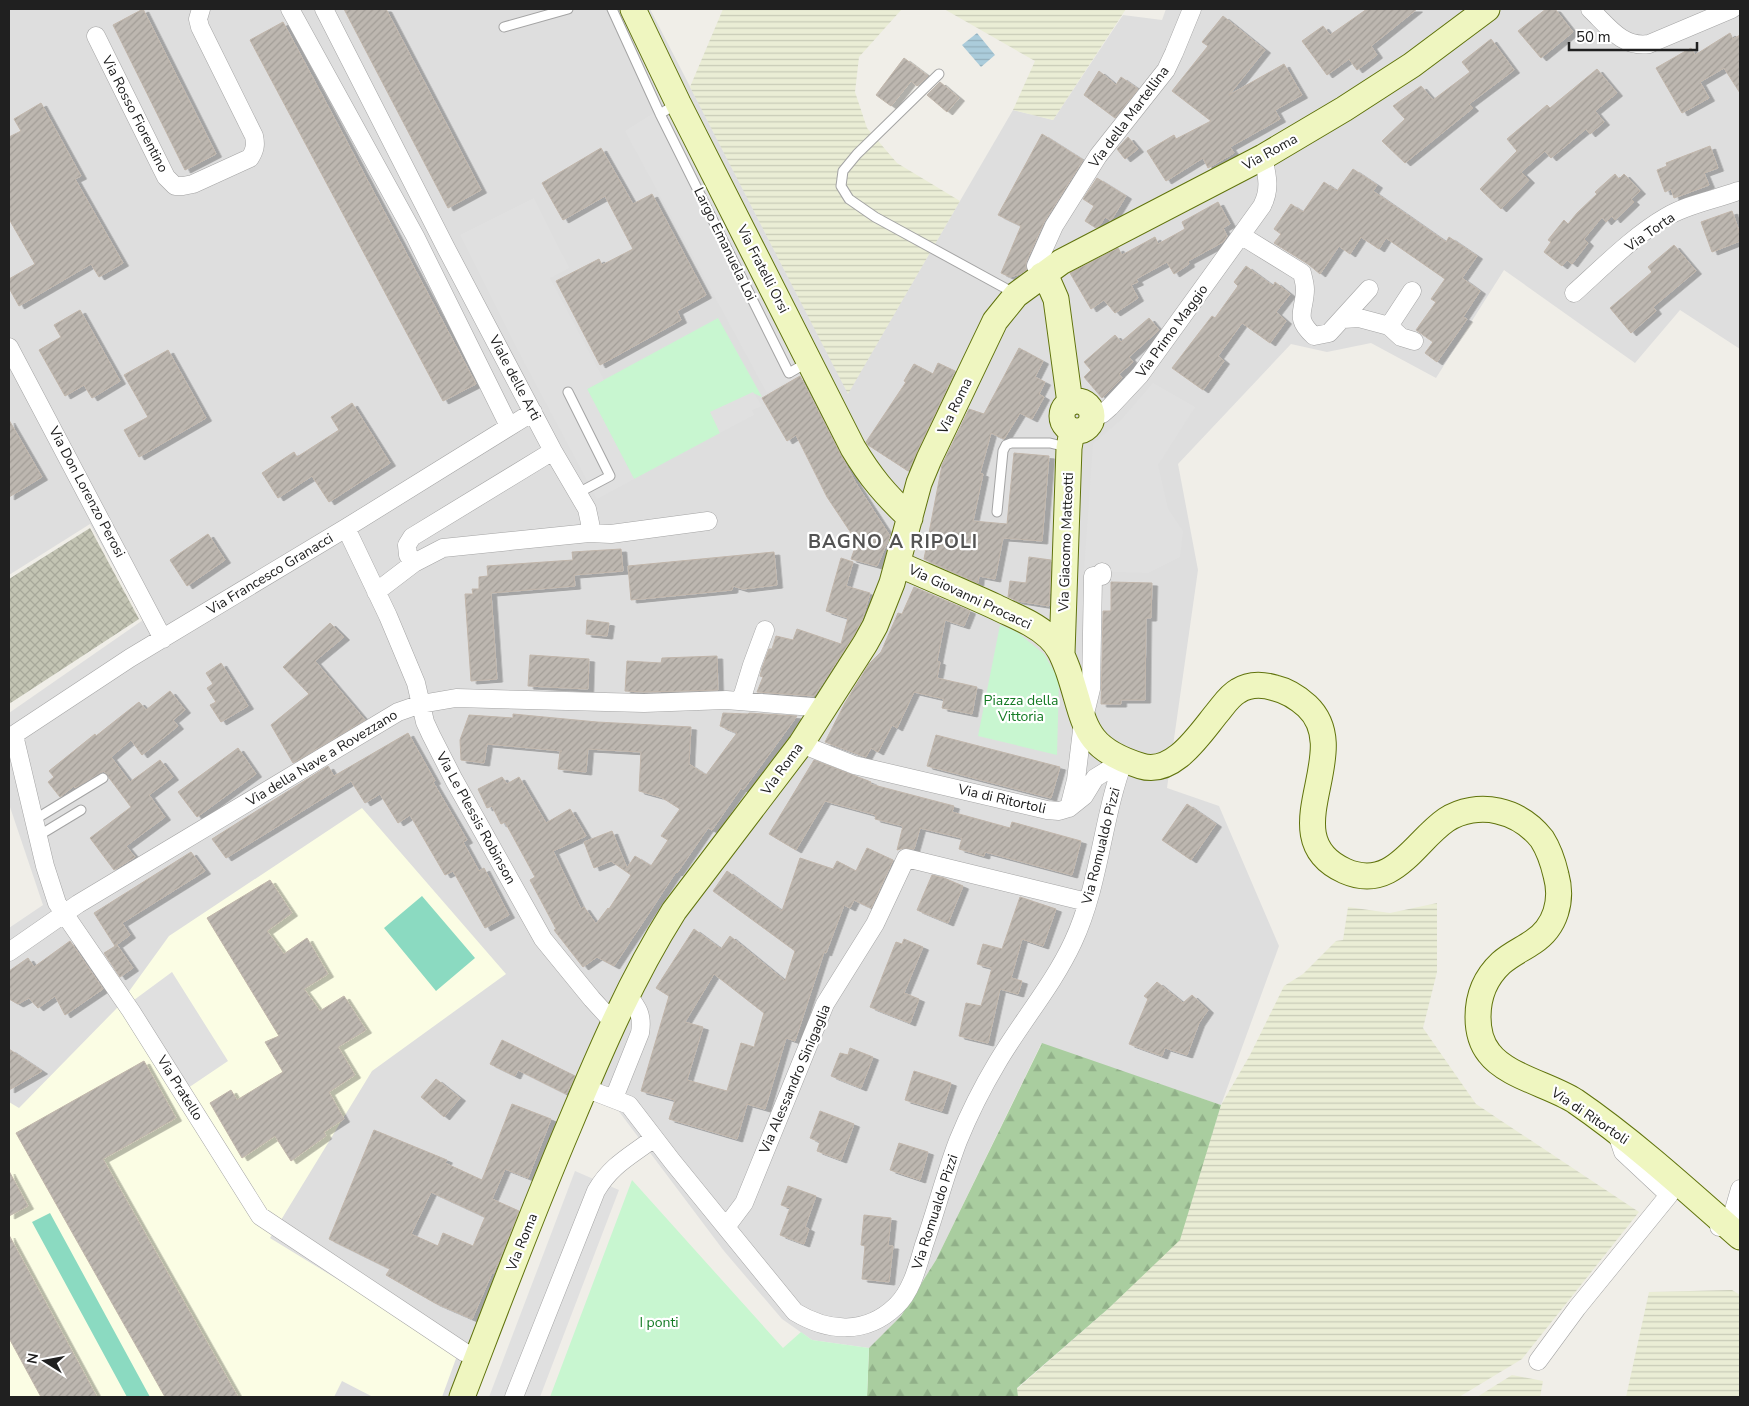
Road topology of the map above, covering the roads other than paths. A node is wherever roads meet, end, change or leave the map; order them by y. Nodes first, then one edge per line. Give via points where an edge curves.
1 (201, 9) edge
2 (290, 9) edge
3 (324, 9) edge
4 (568, 9) edge
5 (612, 9) edge
6 (633, 9) edge
7 (1192, 9) edge
8 (1487, 9) edge
9 (1590, 9) edge
10 (1731, 9) edge
11 (1740, 16) edge
12 (504, 27) dead end
13 (96, 36) dead end
14 (939, 74) dead end
15 (669, 108) junction
16 (1262, 157) junction
17 (1739, 188) edge
18 (434, 226) junction
19 (415, 236) junction
20 (1242, 236) junction
21 (1042, 275) junction
22 (1369, 289) dead end
23 (1412, 291) dead end
24 (1574, 293) dead end
25 (1016, 295) junction
26 (1343, 319) junction
27 (1389, 326) junction
28 (1414, 341) dead end
29 (9, 346) edge
30 (568, 392) dead end
31 (1070, 403) junction
32 (532, 412) junction
33 (1092, 417) junction
34 (509, 426) junction
35 (1071, 439) junction
36 (553, 451) junction
37 (578, 493) junction
38 (997, 512) dead end
39 (910, 518) junction
40 (708, 522) dead end
41 (346, 528) junction
42 (589, 533) junction
43 (414, 563) junction
44 (898, 564) junction
45 (1102, 572) dead end
46 (376, 592) junction
47 (765, 630) dead end
48 (163, 639) junction
49 (1062, 653) junction
50 (741, 701) junction
51 (421, 704) junction
52 (825, 708) junction
53 (1084, 722) junction
54 (12, 736) edge
55 (801, 744) junction
56 (1124, 760) junction
57 (103, 778) dead end
58 (1069, 808) junction
59 (81, 810) dead end
60 (36, 828) junction
61 (1087, 902) junction
62 (65, 914) junction
63 (9, 952) edge
64 (627, 994) junction
65 (614, 1023) junction
66 (584, 1088) junction
67 (614, 1098) junction
68 (1616, 1130) junction
69 (654, 1138) junction
70 (1740, 1189) edge
71 (726, 1227) junction
72 (1736, 1235) edge
73 (464, 1352) dead end
74 (1538, 1361) dead end
75 (462, 1397) edge
76 (514, 1397) edge

1 - 13 street, Via Rosso Fiorentino via 200,27 256,143 250,158 192,184 175,186 166,177
2 - 19 street, Viale delle Arti
3 - 18 street, Viale delle Arti
4 - 12 lane
5 - 15 lane, Via Fratelli Orsi
6 - 15 street, Via Fratelli Orsi
7 - 21 street, Via della Martellina via 1166,70 1098,156 1054,226 1036,266
8 - 16 street, Via Roma via 1378,88
9 - 10 street via 1622,40 1642,45
10 - 11 street
14 - 25 lane via 843,171 841,186 849,199 875,217
15 - 39 street, Via Fratelli Orsi via 810,361 868,474
16 - 20 street, Via Primo Maggio via 1268,182 1266,197
16 - 21 street, Via Roma via 1087,247
17 - 24 street, Via Torta via 1666,217
18 - 19 street
18 - 32 street, Viale delle Arti
19 - 34 street, Viale delle Arti
20 - 26 street via 1302,273 1305,288 1301,314 1304,327 1314,336 1329,333
20 - 33 street, Via Primo Maggio via 1140,375 1102,414
21 - 25 street, Via Roma
21 - 31 street, Via Giacomo Matteotti via 1056,298
22 - 26 street
23 - 27 street
25 - 39 street, Via Roma via 996,321 929,459
26 - 27 street via 1359,318
27 - 28 street via 1401,337
29 - 48 street, Via Don Lorenzo Perosi
30 - 37 lane via 610,476
31 - 33 street via 1085,403
31 - 35 street, Via Giacomo Matteotti via 1063,409 1061,417
32 - 34 street, Via Francesco Granacci
32 - 36 street, Viale delle Arti
33 - 35 street via 1087,428
34 - 41 street, Via Francesco Granacci
35 - 38 lane via 1006,445
35 - 49 street, Via Giacomo Matteotti
36 - 37 street, Viale delle Arti
36 - 43 street via 412,537 407,545 408,555
37 - 42 street, Viale delle Arti via 588,515
39 - 44 street, Via Roma
40 - 42 street via 611,534
41 - 46 street, Via Le Plessis Robinson
41 - 48 street, Via Francesco Granacci
42 - 43 street via 448,547
43 - 46 street
44 - 49 street, Via Giovanni Procacci via 1023,620 1051,639
44 - 52 street, Via Roma via 875,626
45 - 53 street via 1102,576 1093,576 1090,689
46 - 51 street, Via Le Plessis Robinson via 416,683
47 - 50 street
48 - 54 street, Via Francesco Granacci
49 - 53 street
50 - 51 street, Via della Nave a Rovezzano via 644,703 466,698
50 - 52 street, Via della Nave a Rovezzano
51 - 62 street, Via della Nave a Rovezzano via 398,712
51 - 65 street, Via Le Plessis Robinson via 430,735 543,939
52 - 55 street, Via Roma
53 - 56 street via 1100,746
53 - 58 street
54 - 60 street, Via Pratello
55 - 58 street, Via di Ritortoli via 854,765 1047,810
55 - 64 street, Via Roma via 674,911
56 - 58 street via 1096,778 1084,796
56 - 61 street, Via Romualdo Pizzi
56 - 68 street, Via di Ritortoli via 1151,769 1167,765 1198,737 1232,695 1250,686 1267,686 1297,697 1317,720 1324,745 1324,760 1312,807 1312,831 1318,848 1342,870 1365,876 1388,871 1448,819 1470,811 1494,810 1531,827 1545,844 1558,880 1560,901 1545,932 1503,961 1484,986 1478,1006 1481,1038 1489,1054 1508,1070 1571,1099
57 - 60 lane
59 - 60 lane
60 - 62 street, Via Pratello via 57,904
61 - 71 street, Via Alessandro Sinigaglia via 906,858 875,924 825,1004 744,1203
61 - 71 street, Via Romualdo Pizzi via 1066,956 997,1062 974,1104 958,1142 916,1272 897,1305 885,1315 858,1326 841,1328 816,1323 795,1312
62 - 63 street, Via della Nave a Rovezzano
62 - 73 street, Via Pratello via 131,1011 260,1216
64 - 65 street, Via Roma
64 - 67 street via 641,1017 640,1033
65 - 66 street, Via Roma
66 - 67 street
66 - 75 street, Via Roma
67 - 69 street, Via Romualdo Pizzi via 629,1105
68 - 72 street, Via di Ritortoli
68 - 74 street via 1623,1152 1669,1195
69 - 71 street, Via Romualdo Pizzi
69 - 76 street via 622,1161 596,1191
70 - 72 street

